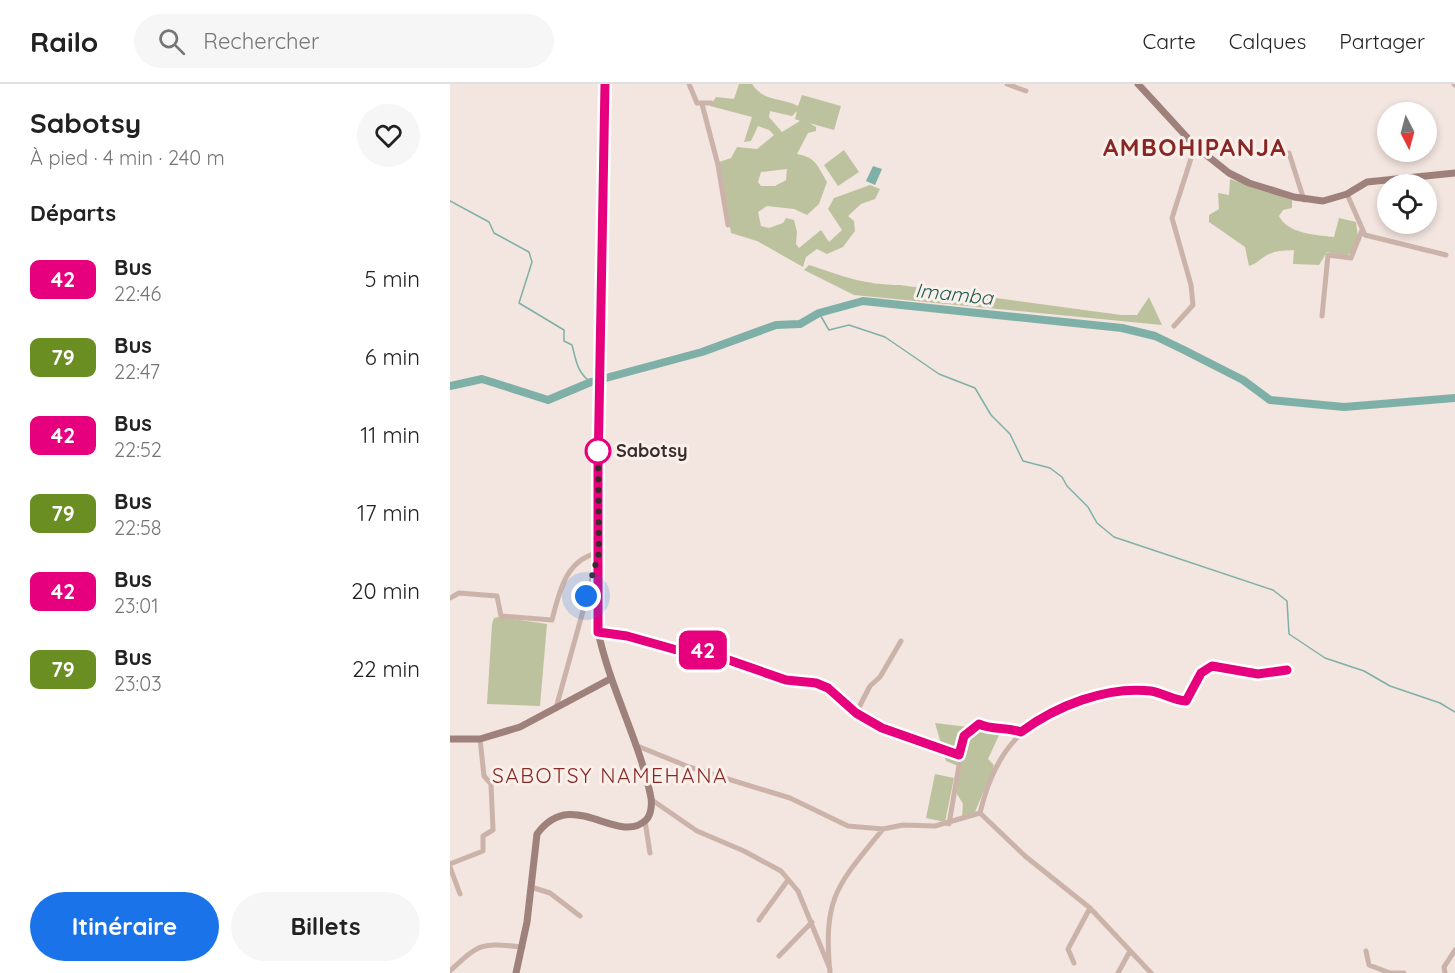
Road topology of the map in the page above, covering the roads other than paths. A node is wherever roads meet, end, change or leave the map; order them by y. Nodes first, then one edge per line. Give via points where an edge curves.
1 (605, 84) edge
2 (689, 84) edge
3 (1007, 84) edge
4 (1138, 84) edge
5 (1026, 91) dead end
6 (711, 103) dead end
7 (702, 104) junction
8 (1195, 146) junction
9 (1289, 153) dead end
10 (1455, 173) edge
11 (1347, 194) junction
12 (1304, 200) junction
13 (728, 225) dead end
14 (1362, 230) junction
15 (1446, 255) dead end
16 (1322, 316) dead end
17 (1174, 326) dead end
18 (599, 553) junction
19 (450, 598) edge
20 (598, 632) junction
21 (901, 641) dead end
22 (1287, 670) dead end
23 (610, 679) junction
24 (556, 708) junction
25 (856, 713) junction
26 (1021, 732) junction
27 (450, 739) edge
28 (480, 739) junction
29 (635, 745) junction
30 (959, 755) junction
31 (652, 800) junction
32 (980, 813) junction
33 (645, 821) junction
34 (949, 824) junction
35 (883, 829) junction
36 (650, 853) dead end
37 (450, 866) edge
38 (788, 880) junction
39 (531, 887) junction
40 (460, 894) dead end
41 (1090, 908) junction
42 (580, 916) dead end
43 (759, 920) dead end
44 (812, 922) junction
45 (523, 947) junction
46 (1455, 950) edge
47 (1130, 951) junction
48 (1366, 951) dead end
49 (779, 956) dead end
50 (1074, 963) dead end
51 (450, 971) edge
52 (830, 971) edge
53 (516, 973) edge
54 (1118, 973) edge
55 (1151, 973) edge
56 (1404, 973) edge
57 (1445, 973) edge

1 - 18 main road
2 - 7 street via 694,100
3 - 5 street
4 - 8 main road
6 - 7 street
7 - 13 street
8 - 12 main road via 1229,173 1249,183
8 - 17 street via 1172,218 1193,305
9 - 12 street
10 - 11 main road via 1367,182
11 - 12 main road via 1323,201
11 - 14 street
14 - 15 street via 1376,239
14 - 16 street via 1350,258 1328,255
18 - 19 street via 591,554 565,575 552,620 501,616 497,596 459,593
18 - 20 main road
18 - 24 street
20 - 23 main road
20 - 25 street via 691,654 694,648 786,680 816,683 838,695
21 - 25 street
22 - 26 street via 1258,674 1212,666 1201,673 1186,701 1154,692 1113,693 1066,706
23 - 24 main road
23 - 29 main road
24 - 28 main road via 520,727
25 - 30 street via 882,728
26 - 30 street via 979,724 964,736
26 - 32 street via 998,764
27 - 28 main road
28 - 37 street via 484,776 491,784 493,830 483,836 483,851
29 - 31 main road
29 - 35 street via 689,767 790,798 848,826
30 - 34 street
31 - 33 main road
31 - 38 street via 697,831 781,871
32 - 34 street
32 - 41 street via 1025,856
33 - 36 street
33 - 39 main road via 626,827 583,815 564,814 550,819 537,834
34 - 35 street
35 - 52 street via 834,896 827,922
37 - 40 street
38 - 43 street
38 - 44 street via 798,891
39 - 42 street via 550,893
39 - 45 main road
41 - 47 street
41 - 50 street via 1068,950
44 - 49 street
44 - 52 street
45 - 51 street via 490,944 465,954
45 - 53 main road
46 - 57 street via 1444,967
47 - 54 street
47 - 55 street
48 - 56 street via 1369,964 1390,973

